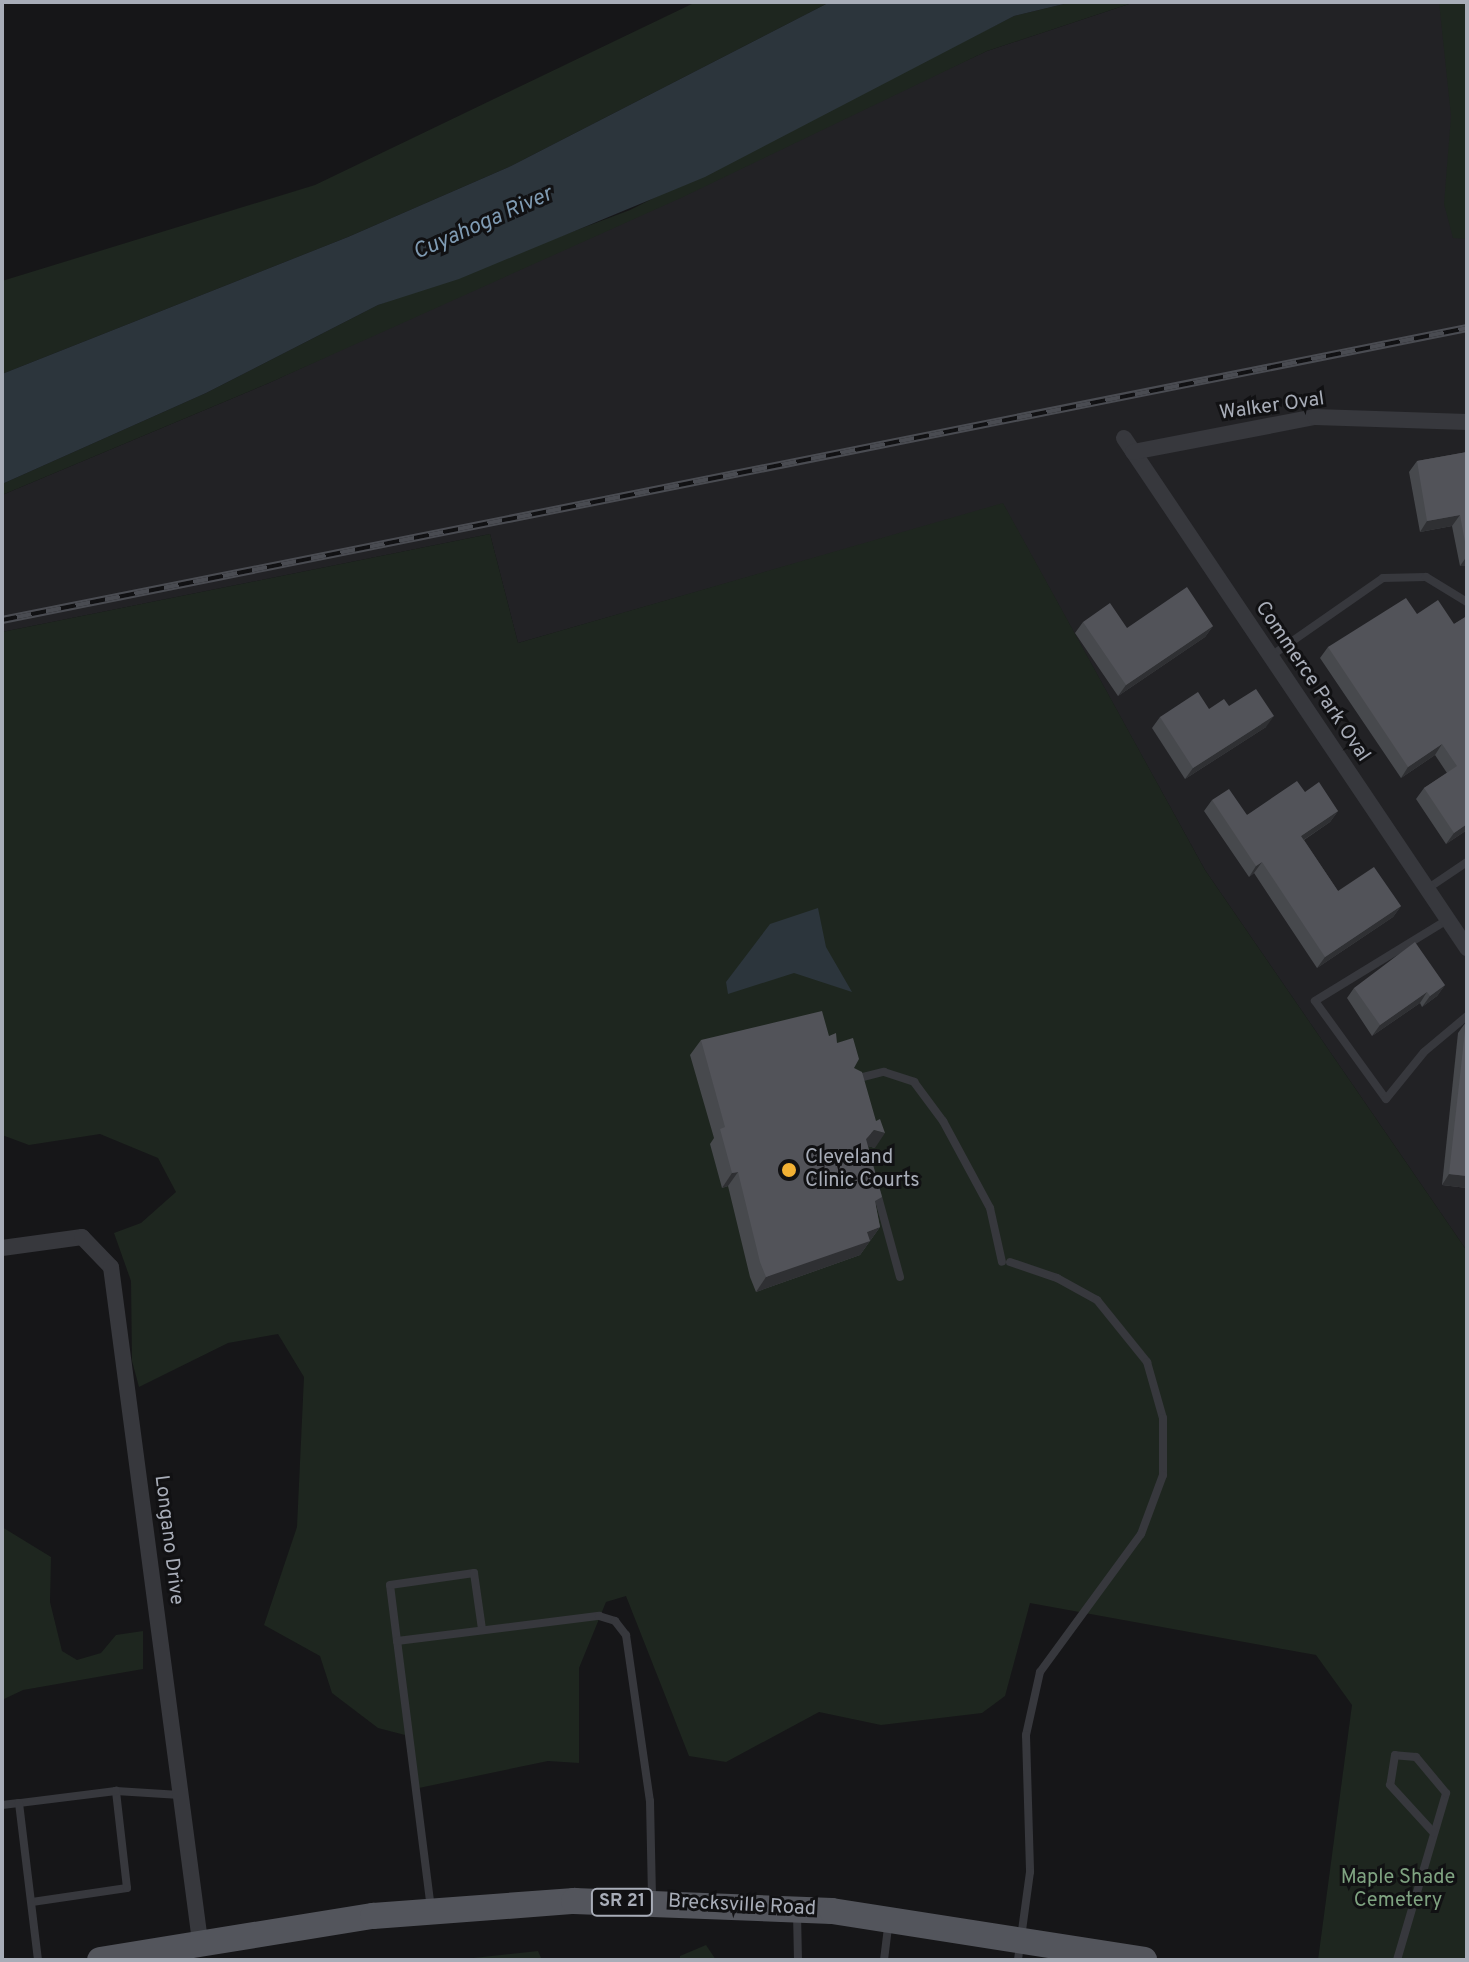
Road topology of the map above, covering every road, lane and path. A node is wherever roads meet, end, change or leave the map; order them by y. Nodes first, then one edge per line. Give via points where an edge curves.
1 (1467, 422) edge
2 (1128, 445) joint
3 (1467, 602) edge
4 (1270, 656) junction
5 (1467, 862) edge
6 (1427, 890) junction
7 (1447, 920) junction
8 (1467, 948) edge
9 (1467, 1016) edge
10 (850, 1080) edge
11 (873, 1179) edge
12 (2, 1248) edge
13 (900, 1277) dead end
14 (482, 1629) junction
15 (397, 1641) junction
16 (116, 1791) junction
17 (181, 1795) junction
18 (19, 1803) junction
19 (2, 1805) edge
20 (1434, 1833) junction
21 (32, 1902) junction
22 (652, 1902) junction
23 (797, 1908) junction
24 (431, 1910) junction
25 (890, 1918) junction
26 (200, 1941) junction
27 (1020, 1949) edge
28 (38, 1960) edge
29 (100, 1960) edge
30 (798, 1960) edge
31 (884, 1960) edge
32 (1144, 1960) edge
33 (1397, 1960) edge

1 - 2 street, Walker Oval via 1315,417
2 - 4 street, Commerce Park Oval
3 - 4 lane via 1426,577 1383,578
4 - 6 street, Commerce Park Oval
5 - 6 lane
6 - 7 street, Commerce Park Oval
7 - 8 street, Commerce Park Oval
7 - 9 lane via 1315,1001 1386,1099 1424,1052
10 - 27 lane via 884,1072 914,1082 943,1121 983,1194 1006,1262 1057,1278 1097,1300 1147,1362 1163,1418 1163,1475 1141,1534 1040,1672 1026,1735 1030,1872
11 - 13 lane
12 - 17 street, Longano Drive via 82,1237 111,1267
14 - 15 lane
14 - 15 lane via 474,1573 390,1585
14 - 22 lane via 599,1616 615,1621 626,1635 650,1801
15 - 24 lane
16 - 17 lane
16 - 18 lane
16 - 21 lane via 127,1888
17 - 26 street, Longano Drive
18 - 19 lane
18 - 21 lane
20 - 20 lane via 1446,1793 1416,1757 1395,1755 1390,1785
20 - 33 lane
21 - 28 lane
22 - 23 main road, Brecksville Road / SR 21
22 - 24 main road, Brecksville Road / SR 21
23 - 25 main road, Brecksville Road / SR 21
23 - 30 lane
24 - 26 main road, Brecksville Road / SR 21
25 - 27 main road, Brecksville Road / SR 21
25 - 31 lane
26 - 29 main road, Brecksville Road / SR 21
27 - 32 main road, Brecksville Road / SR 21

